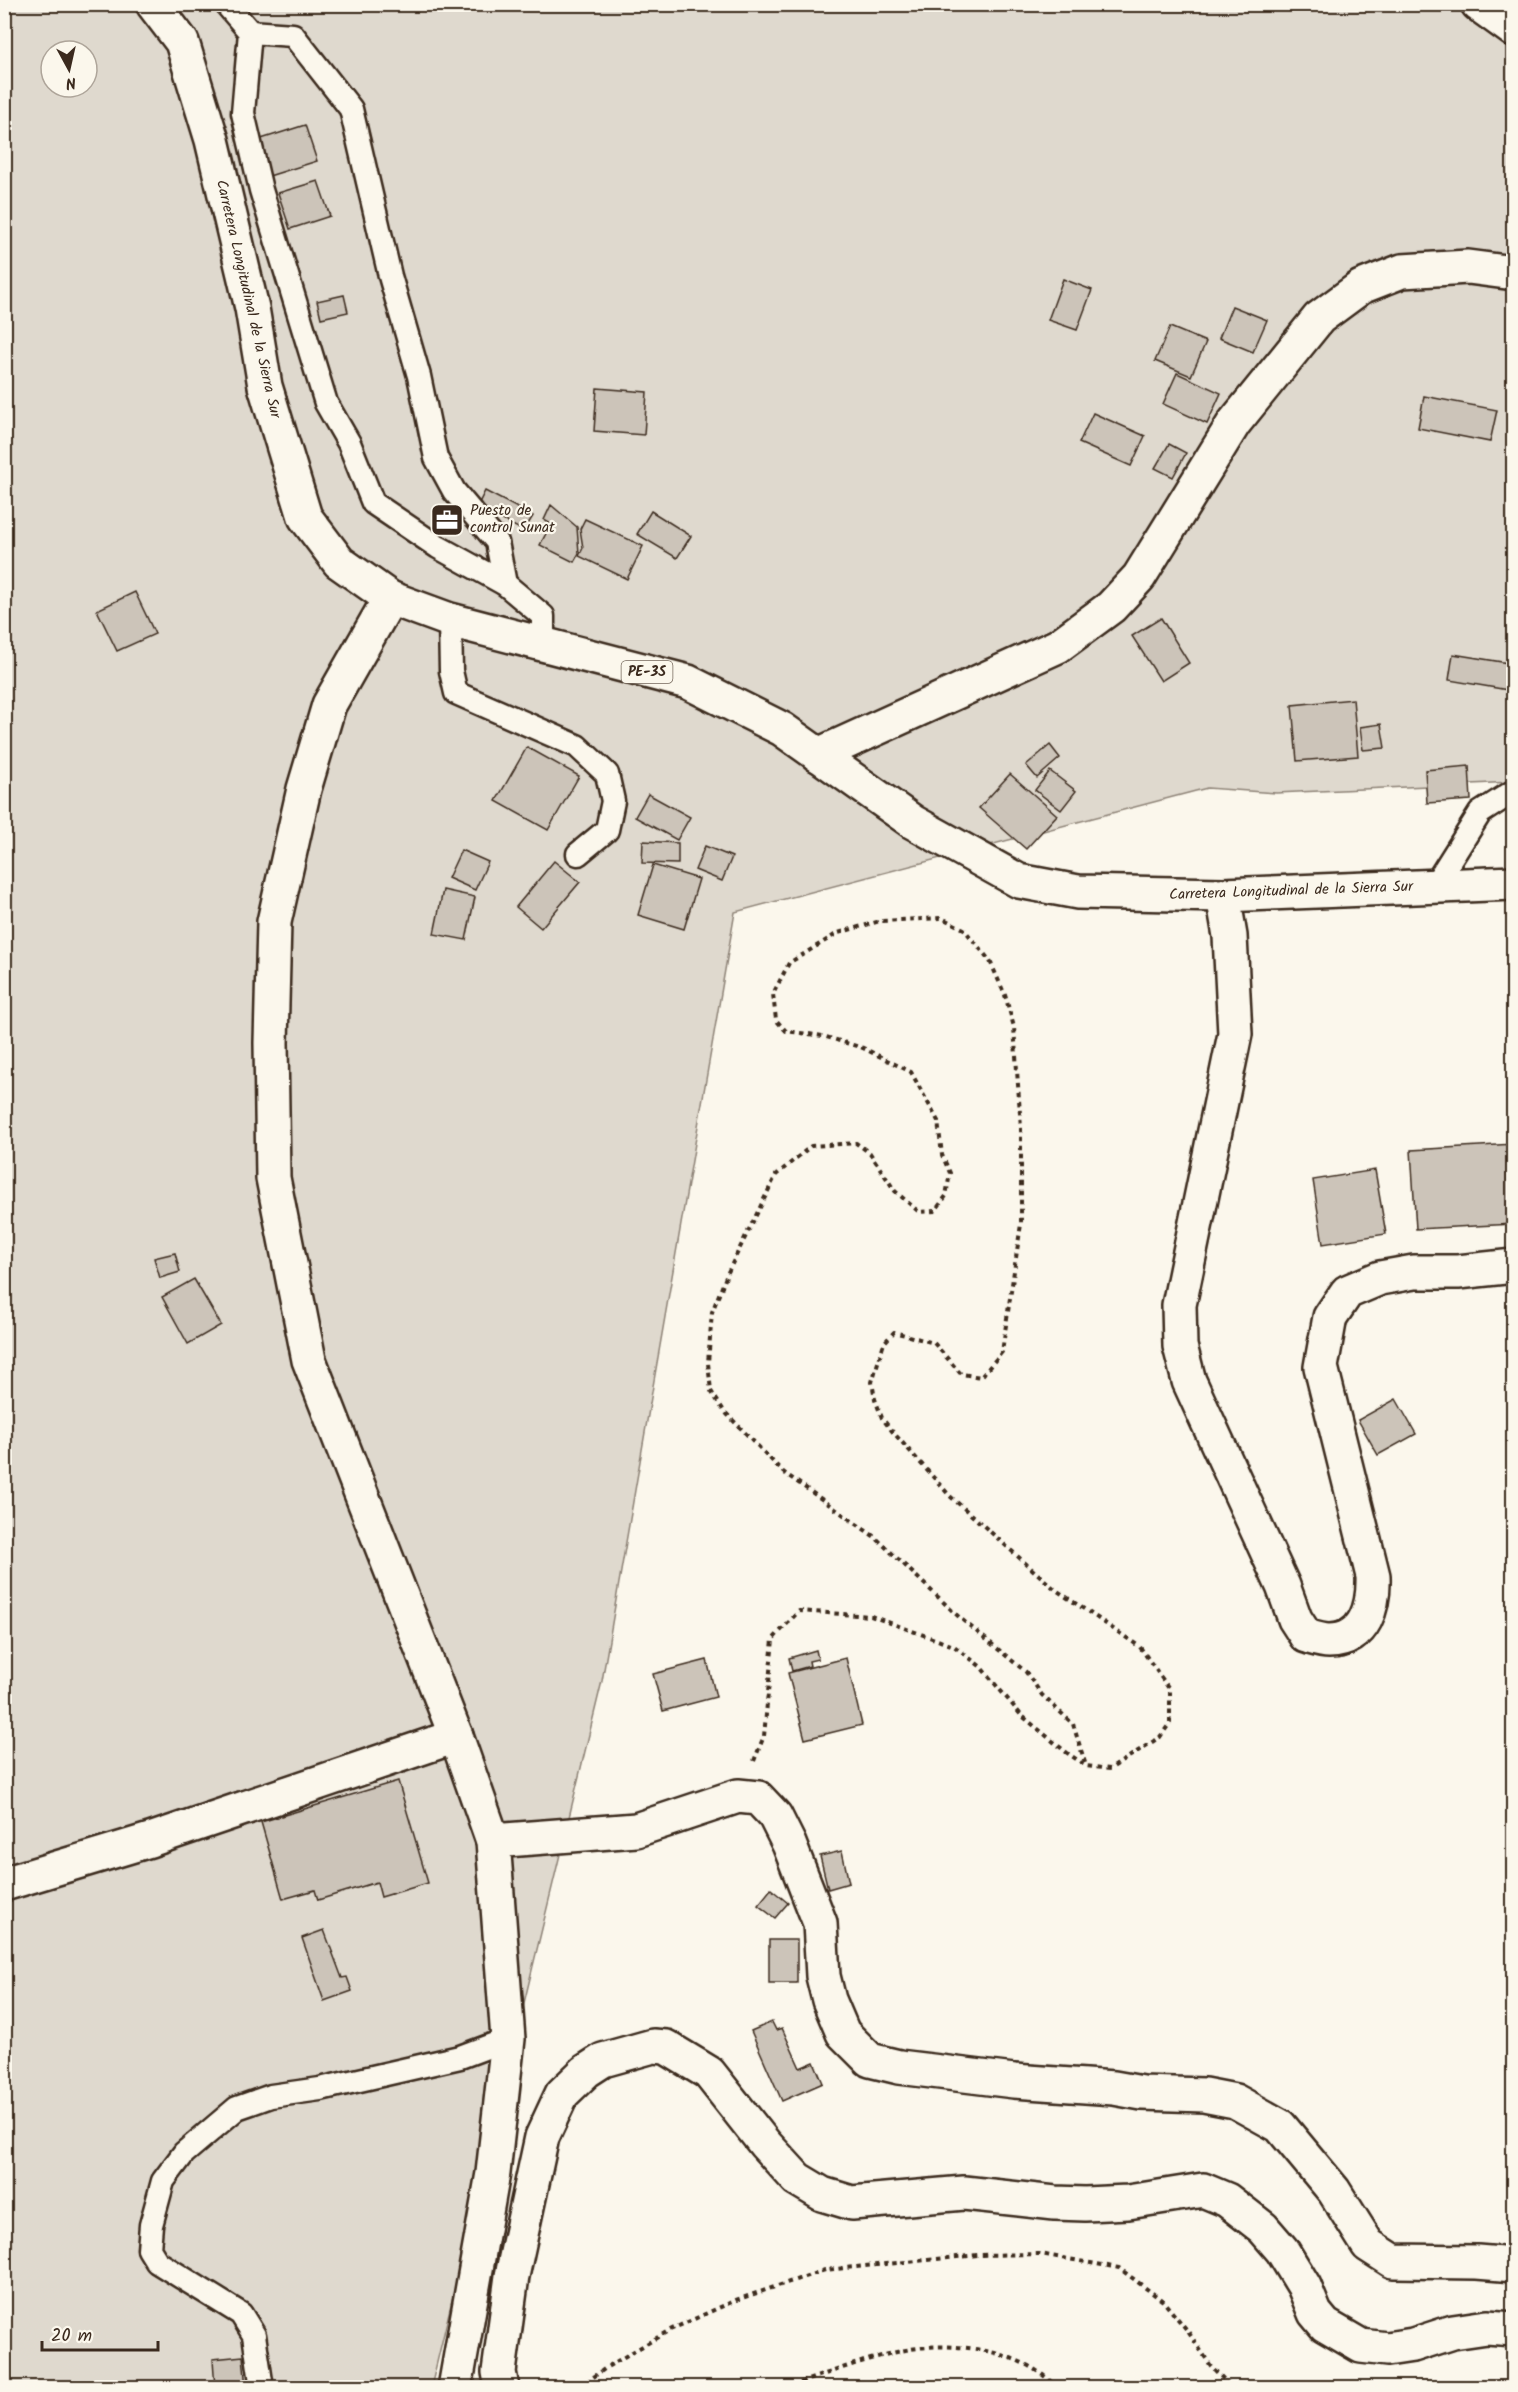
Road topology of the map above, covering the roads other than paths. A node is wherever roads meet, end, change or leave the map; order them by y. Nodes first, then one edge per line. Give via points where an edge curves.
1 (153, 4) edge
2 (226, 4) edge
3 (1478, 4) edge
4 (1514, 30) edge
5 (250, 32) junction
6 (1514, 273) edge
7 (505, 584) junction
8 (390, 598) junction
9 (450, 620) junction
10 (543, 645) junction
11 (818, 755) junction
12 (1514, 791) edge
13 (578, 854) dead end
14 (1514, 883) edge
15 (1434, 886) junction
16 (1223, 895) junction
17 (1514, 1266) edge
18 (456, 1736) junction
19 (492, 1841) junction
20 (4, 1884) edge
21 (508, 2039) junction
22 (1514, 2265) edge
23 (1514, 2329) edge
24 (262, 2388) edge
25 (455, 2388) edge
26 (502, 2388) edge

1 - 8 main road, Carretera Longitudinal de la Sierra Sur / PE-3S via 182,42 212,140 252,308 265,386 304,517 339,562
2 - 5 lane
3 - 4 main road
5 - 7 lane via 293,35 351,109 390,276 420,376 436,458 454,491 497,542
5 - 7 lane via 243,113 261,190 326,403 349,443 373,503 438,547
6 - 11 main road via 1468,267 1402,271 1361,287 1318,318 1234,423 1139,577 1111,607 1058,646
7 - 10 lane via 543,616
8 - 9 main road, Carretera Longitudinal de la Sierra Sur / PE-3S
8 - 18 main road via 329,705 304,789 274,922 273,1178 309,1360
9 - 10 main road, Carretera Longitudinal de la Sierra Sur / PE-3S
9 - 13 lane via 451,671 456,693 578,746 607,774 613,801 607,830
10 - 11 main road, Carretera Longitudinal de la Sierra Sur / PE-3S via 688,682 782,729
11 - 16 main road, Carretera Longitudinal de la Sierra Sur / PE-3S via 913,822 1019,881 1078,892
12 - 15 lane via 1480,813
14 - 15 main road, Carretera Longitudinal de la Sierra Sur / PE-3S
15 - 16 main road, Carretera Longitudinal de la Sierra Sur / PE-3S
16 - 17 main road via 1233,969 1235,1034 1179,1305 1180,1346 1189,1381 1306,1636 1329,1641 1352,1636 1366,1622 1374,1594 1373,1576 1321,1367 1330,1317 1347,1292 1380,1278
18 - 19 main road
18 - 20 main road via 150,1840
19 - 21 main road
19 - 22 main road via 636,1830 738,1796 758,1798 780,1825 820,1923 823,1977 843,2033 870,2060 1014,2081 1204,2095 1235,2101 1280,2126 1334,2191 1368,2245 1394,2261
21 - 24 lane via 460,2057 320,2089 271,2096 237,2108 184,2153 163,2181 151,2225 149,2250 157,2262 241,2314 254,2335
21 - 25 main road via 493,2173
23 - 26 main road via 1475,2328 1387,2349 1361,2346 1325,2325 1315,2313 1301,2281 1263,2228 1227,2200 1203,2190 1128,2202 1085,2204 964,2193 852,2203 822,2194 797,2179 709,2073 666,2047 653,2046 611,2058 586,2071 562,2094 542,2137 512,2276 499,2372

